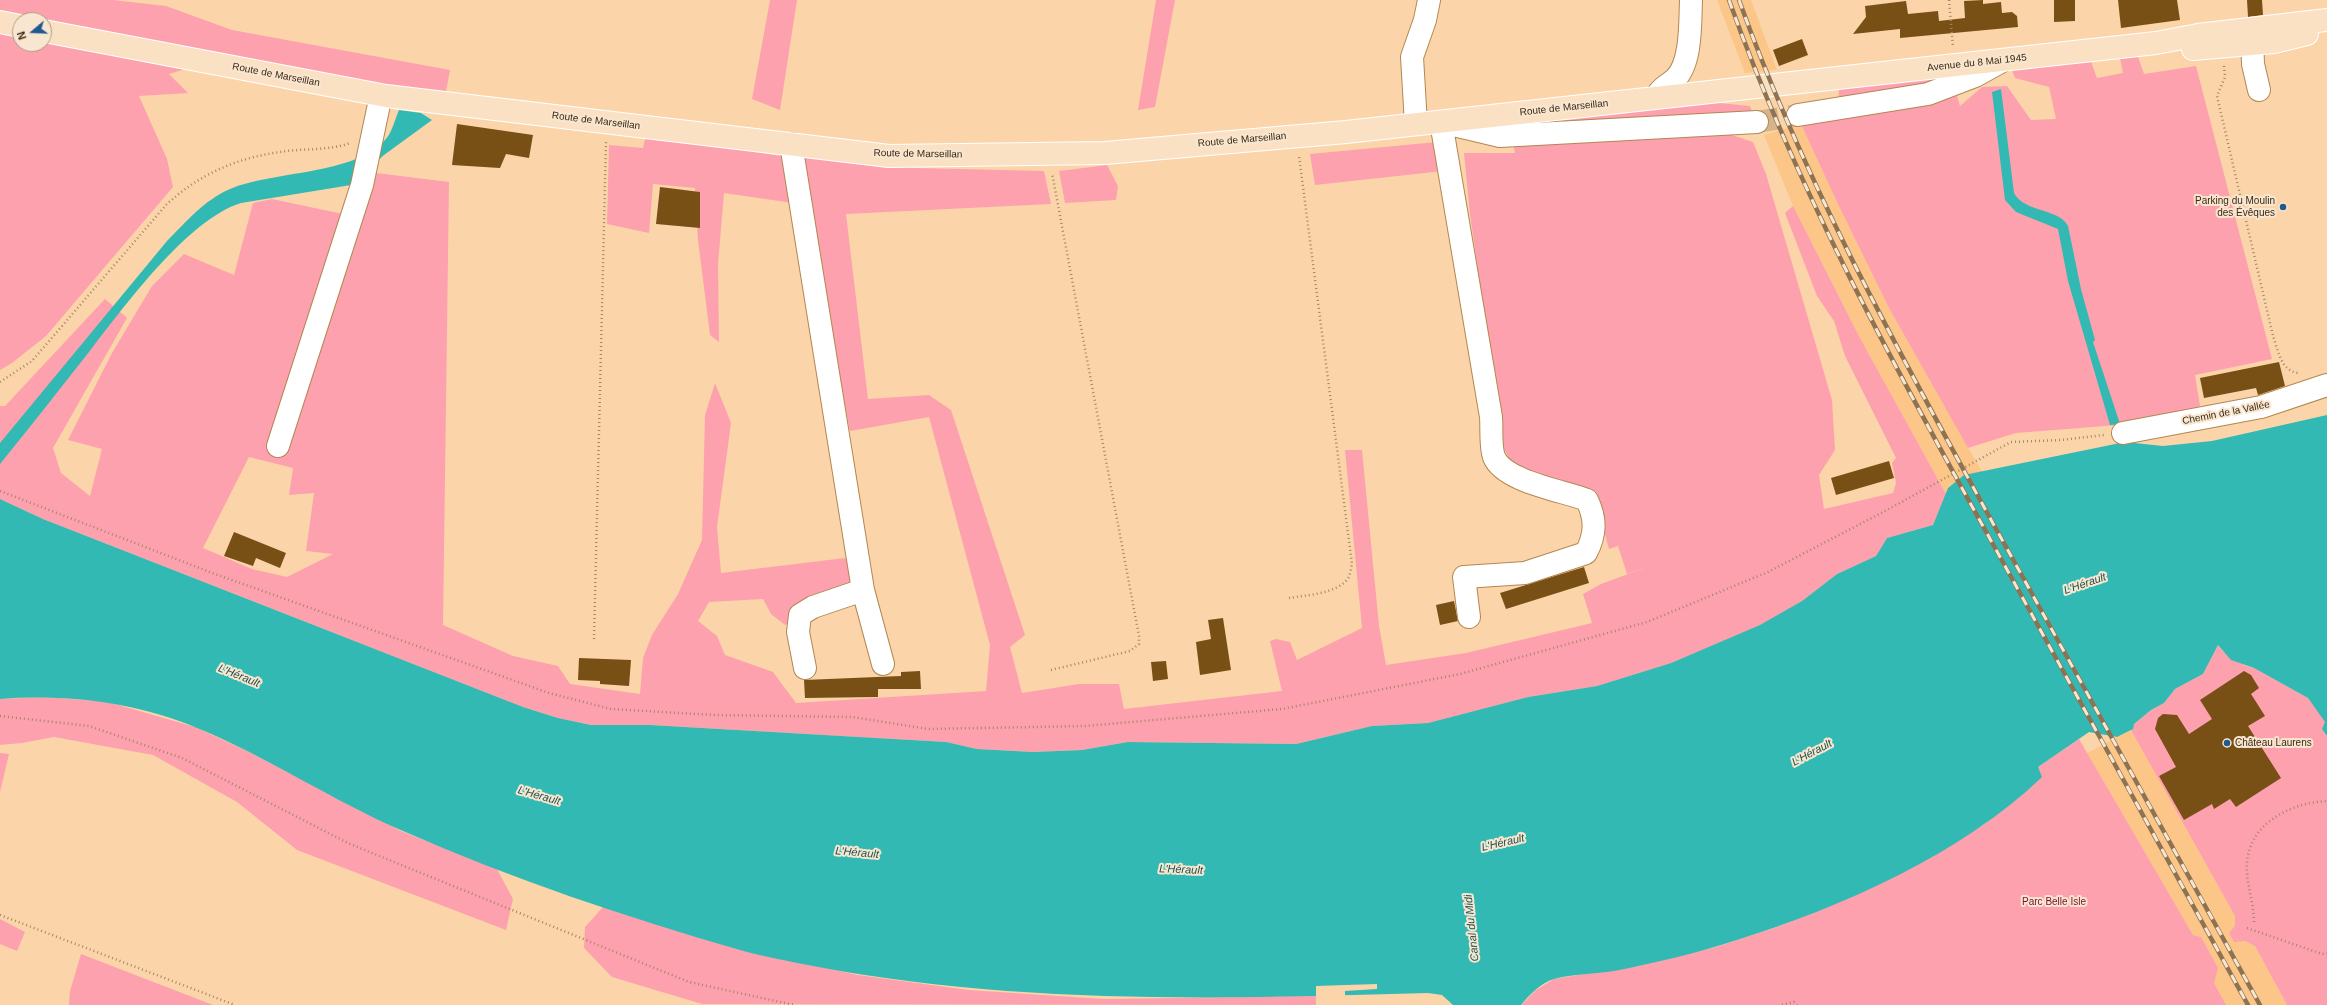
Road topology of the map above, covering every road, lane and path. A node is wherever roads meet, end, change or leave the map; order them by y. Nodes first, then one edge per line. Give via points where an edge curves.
1 (1429, 0) edge
2 (1691, 0) edge
3 (1949, 0) edge
4 (2327, 20) edge
5 (0, 22) edge
6 (12, 24) edge
7 (2280, 26) junction
8 (2327, 31) edge
9 (52, 33) edge
10 (2156, 43) junction
11 (2251, 44) junction
12 (2224, 47) junction
13 (2004, 60) junction
14 (1954, 65) junction
15 (1798, 82) joint
16 (2259, 90) dead end
17 (381, 95) junction
18 (1655, 98) junction
19 (1798, 115) tunnel mouth
20 (606, 122) junction
21 (1441, 122) junction
22 (1757, 122) tunnel mouth
23 (1416, 124) junction
24 (373, 129) junction
25 (1296, 135) junction
26 (791, 144) junction
27 (1048, 154) junction
28 (2304, 373) dead end
29 (0, 382) edge
30 (2327, 385) edge
31 (2123, 433) joint
32 (278, 446) dead end
33 (0, 491) edge
34 (863, 590) junction
35 (1289, 598) dead end
36 (1469, 618) dead end
37 (594, 639) dead end
38 (883, 664) dead end
39 (805, 668) dead end
40 (1051, 670) dead end
41 (0, 716) edge
42 (2327, 801) edge
43 (0, 915) edge
44 (2254, 922) dead end
45 (2247, 928) dead end
46 (2327, 953) edge
47 (787, 1004) edge
48 (235, 1005) edge
49 (794, 1005) edge
50 (1782, 1005) edge
51 (1797, 1005) edge

1 - 23 street via 1412,57
2 - 18 street via 1690,34 1684,65 1675,78 1662,87
3 - 14 path
4 - 7 main road, Avenue du 8 Mai 1945
5 - 6 main road
7 - 10 main road, Avenue du 8 Mai 1945 via 2198,35
7 - 11 street via 2273,34 2252,37
8 - 11 main road, Avenue du 8 Mai 1945
9 - 17 main road, Route de Marseillan
10 - 12 main road, Avenue du 8 Mai 1945 via 2199,49
10 - 13 main road, Avenue du 8 Mai 1945
11 - 12 main road, Avenue du 8 Mai 1945
11 - 16 street
12 - 28 path via 2224,77 2216,96 2273,336 2284,366 2293,372
13 - 14 main road, Avenue du 8 Mai 1945
13 - 19 street via 1975,76 1928,94
14 - 15 main road, Avenue du 8 Mai 1945
15 - 18 main road, Route de Marseillan
17 - 20 main road, Route de Marseillan
17 - 24 street
18 - 21 main road, Route de Marseillan
20 - 26 main road, Route de Marseillan
20 - 37 path
21 - 22 street via 1500,136
21 - 23 main road, Route de Marseillan
21 - 36 street via 1491,418 1494,458 1507,471 1528,482 1587,500 1594,515 1592,540 1586,553 1524,573 1464,577
23 - 25 main road, Route de Marseillan
24 - 29 path via 349,144 280,152 234,163 206,174 184,188 166,205 32,361
24 - 32 street via 362,185
25 - 27 main road, Route de Marseillan via 1105,153
25 - 35 path via 1352,564 1348,577 1339,586 1323,592
26 - 27 main road, Route de Marseillan via 889,156
26 - 34 street
27 - 40 path via 1139,636 1139,644 1130,650
30 - 31 street, Chemin de la Vallée via 2261,407
31 - 33 path via 2061,440 2011,442 1768,572 1640,624 1460,674 1282,709 1085,726 928,729 853,717 714,715 611,708 542,691 215,574
34 - 38 street
34 - 39 street via 813,607 800,615 798,632
41 - 47 path via 89,726 182,758 350,844 689,982
42 - 44 path via 2295,808 2272,817 2256,832 2249,851 2246,871 2254,909
43 - 48 path
45 - 46 path via 2322,954
47 - 49 path
50 - 51 path via 1794,1002

